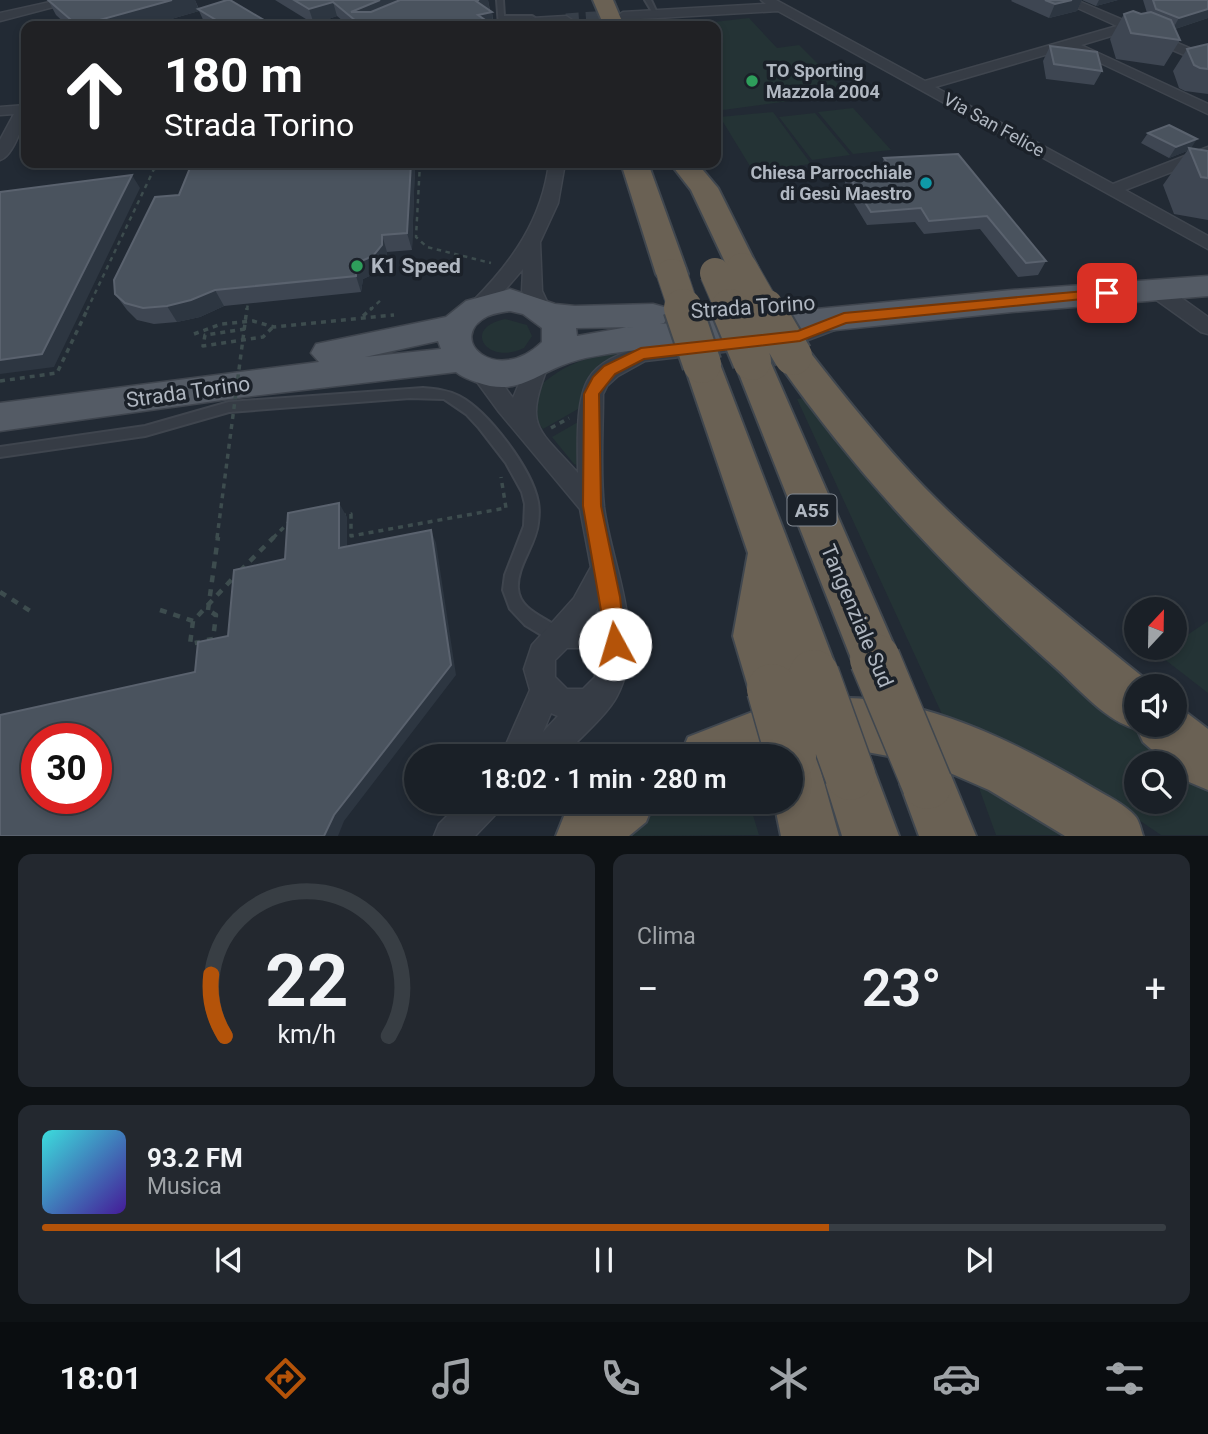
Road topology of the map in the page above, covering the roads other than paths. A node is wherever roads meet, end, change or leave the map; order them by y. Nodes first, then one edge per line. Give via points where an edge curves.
1 (74, 0) edge
2 (500, 0) edge
3 (576, 0) edge
4 (603, 0) edge
5 (648, 0) edge
6 (734, 0) edge
7 (1066, 0) edge
8 (771, 2) edge
9 (709, 10) junction
10 (656, 14) junction
11 (0, 18) edge
12 (532, 18) edge
13 (566, 20) dead end
14 (501, 21) edge
15 (509, 21) edge
16 (584, 21) edge
17 (618, 21) edge
18 (1129, 27) junction
19 (1069, 44) junction
20 (1205, 59) edge
21 (923, 86) junction
22 (21, 108) edge
23 (1208, 110) edge
24 (0, 111) edge
25 (21, 115) edge
26 (1208, 152) edge
27 (0, 155) edge
28 (557, 168) edge
29 (636, 168) edge
30 (674, 168) edge
31 (686, 168) edge
32 (1111, 190) junction
33 (532, 243) junction
34 (1208, 243) edge
35 (728, 271) junction
36 (1208, 271) edge
37 (1208, 286) edge
38 (1155, 289) junction
39 (545, 310) junction
40 (468, 316) junction
41 (844, 318) junction
42 (1208, 327) edge
43 (772, 358) junction
44 (543, 361) junction
45 (470, 365) junction
46 (0, 399) edge
47 (0, 417) edge
48 (529, 431) junction
49 (0, 452) edge
50 (592, 506) junction
51 (603, 570) junction
52 (558, 637) junction
53 (793, 682) junction
54 (604, 688) junction
55 (545, 690) junction
56 (1124, 694) edge
57 (1177, 737) edge
58 (522, 744) edge
59 (553, 744) edge
60 (738, 744) edge
61 (793, 744) edge
62 (1208, 762) edge
63 (803, 806) edge
64 (472, 814) edge
65 (611, 814) edge
66 (451, 835) edge
67 (584, 835) edge
68 (810, 835) edge
69 (871, 835) edge
70 (948, 835) edge
71 (1115, 835) edge

1 - 11 street
2 - 14 lane
3 - 16 highway
4 - 17 highway
5 - 10 lane
6 - 9 street, Via San Felice
7 - 18 street
8 - 9 street, Via San Felice
8 - 21 street, Via San Felice
9 - 10 street, Via San Felice
10 - 17 street, Via San Felice
12 - 13 street
12 - 15 lane
18 - 19 street
18 - 20 street
19 - 21 street
19 - 23 street
21 - 32 street, Via San Felice
22 - 24 street
25 - 27 street
26 - 32 street
28 - 33 street via 555,184
29 - 53 highway, A55, bridge via 770,549 757,636
30 - 35 highway, Tangenziale Sud / A55
31 - 35 highway via 704,188
32 - 34 street, Via San Felice
33 - 39 street via 532,290
33 - 40 street via 514,270
35 - 43 highway, Tangenziale Sud / A55, bridge
36 - 39 main road, Strada Torino via 626,316 575,317
37 - 38 main road, Strada Torino
38 - 41 main road, Strada Torino
38 - 42 street
39 - 40 main road via 510,300
39 - 44 main road via 557,323 559,334 556,346
40 - 45 main road via 453,337 454,349
40 - 46 main road, Strada Torino via 305,357
41 - 44 main road, Strada Torino via 628,338 584,346
41 - 50 street via 800,336 641,354 610,370 592,394
43 - 56 highway via 930,524
43 - 70 highway, Tangenziale Sud / A55, bridge via 875,659
44 - 45 main road via 505,374
44 - 48 street via 523,401
45 - 47 main road, Strada Torino via 243,384
45 - 48 street
48 - 50 street
49 - 52 lane via 157,429 228,407 444,395 465,405 523,478 532,503 532,520 510,587 523,613
50 - 51 street
51 - 52 street via 584,607
51 - 54 street via 616,657
52 - 54 street via 580,633 600,642 611,665
52 - 55 street via 540,661
53 - 61 highway, bridge
53 - 69 highway, bridge via 850,775
54 - 55 street via 585,704 567,705
54 - 59 street
55 - 58 street
57 - 62 highway
60 - 71 highway via 804,724 878,725 917,735 1001,769
63 - 68 highway
64 - 66 street
65 - 67 highway

